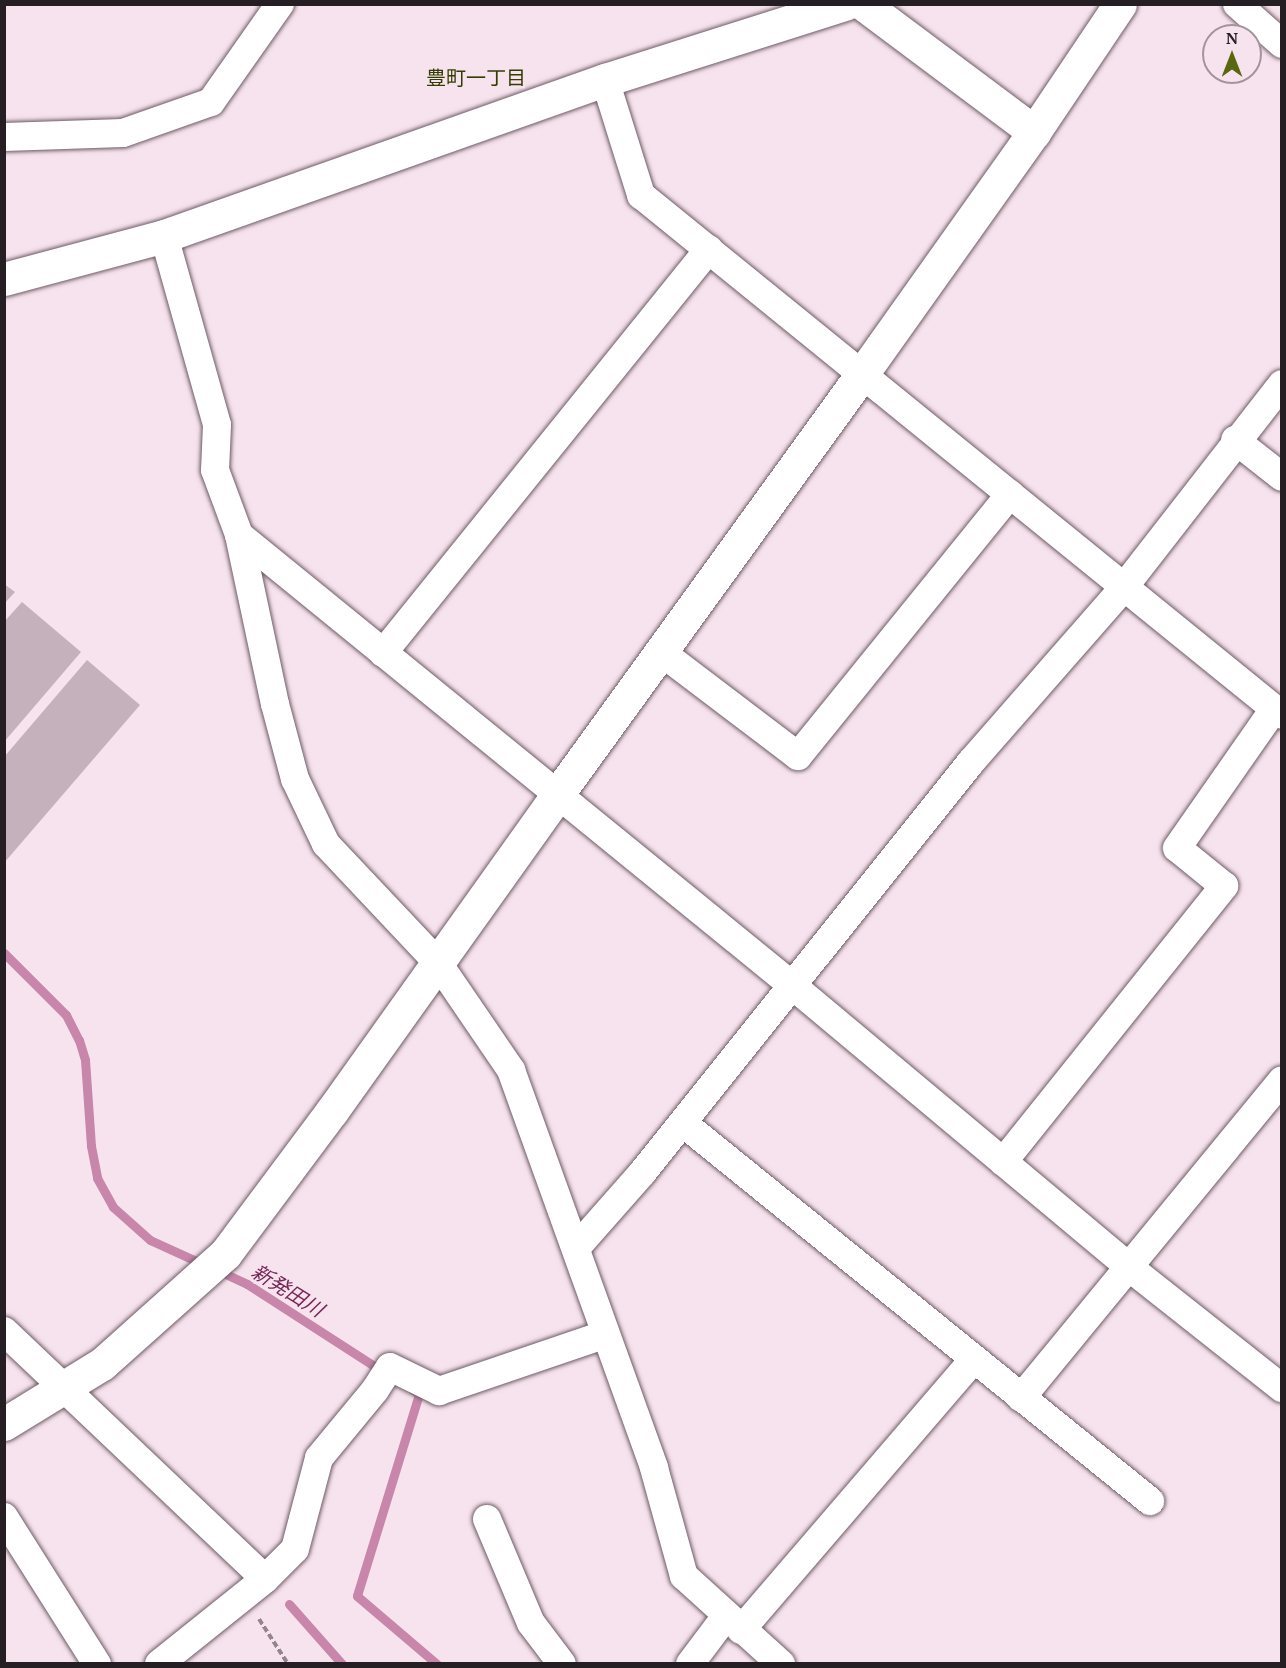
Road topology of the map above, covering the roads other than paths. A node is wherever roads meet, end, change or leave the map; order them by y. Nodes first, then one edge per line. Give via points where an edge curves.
1 (280, 4) edge
2 (845, 4) edge
3 (862, 4) edge
4 (1120, 4) edge
5 (1237, 4) edge
6 (1281, 44) edge
7 (605, 80) junction
8 (1034, 132) junction
9 (4, 137) edge
10 (164, 236) junction
11 (709, 249) junction
12 (4, 279) edge
13 (862, 374) junction
14 (1281, 384) edge
15 (1235, 440) junction
16 (1281, 477) edge
17 (1010, 494) junction
18 (239, 535) junction
19 (1124, 586) junction
20 (661, 652) junction
21 (383, 653) junction
22 (1278, 712) edge
23 (557, 795) junction
24 (438, 963) junction
25 (793, 986) junction
26 (1281, 1080) edge
27 (683, 1123) junction
28 (1003, 1162) junction
29 (576, 1248) junction
30 (1130, 1268) junction
31 (4, 1331) edge
32 (606, 1334) junction
33 (974, 1359) junction
34 (64, 1386) junction
35 (1281, 1388) edge
36 (1022, 1398) junction
37 (4, 1424) edge
38 (1150, 1502) dead end
39 (4, 1516) edge
40 (487, 1519) dead end
41 (254, 1587) junction
42 (733, 1623) junction
43 (97, 1664) edge
44 (159, 1664) edge
45 (562, 1664) edge
46 (690, 1664) edge
47 (781, 1664) edge

1 - 9 street via 211,102 123,133
2 - 7 street
3 - 8 street
4 - 8 street
5 - 6 street
7 - 10 street
7 - 11 street via 641,195
8 - 13 street
10 - 12 street
10 - 18 street via 218,425 215,470
11 - 13 street
11 - 21 street
13 - 17 street
13 - 20 street
14 - 15 street
15 - 16 street
15 - 19 street
17 - 19 street
17 - 20 street via 798,756
18 - 21 street
18 - 24 street via 295,779 326,844
19 - 22 street
19 - 25 street via 971,762
20 - 23 street
21 - 23 street
22 - 28 street via 1177,848 1224,886
23 - 24 street
23 - 25 street
24 - 29 street via 511,1070
24 - 34 street via 226,1253 102,1364
25 - 27 street
25 - 28 street
26 - 30 street
27 - 29 street
27 - 33 street
28 - 30 street
29 - 32 street
30 - 35 street
30 - 36 street
31 - 34 street
32 - 41 street via 440,1391 383,1379 319,1458 295,1549
32 - 42 street via 654,1468 684,1576
33 - 36 street
33 - 42 street
34 - 37 street
34 - 41 street
36 - 38 street
39 - 43 street
40 - 45 street via 531,1623
41 - 44 street
42 - 46 street
42 - 47 street

